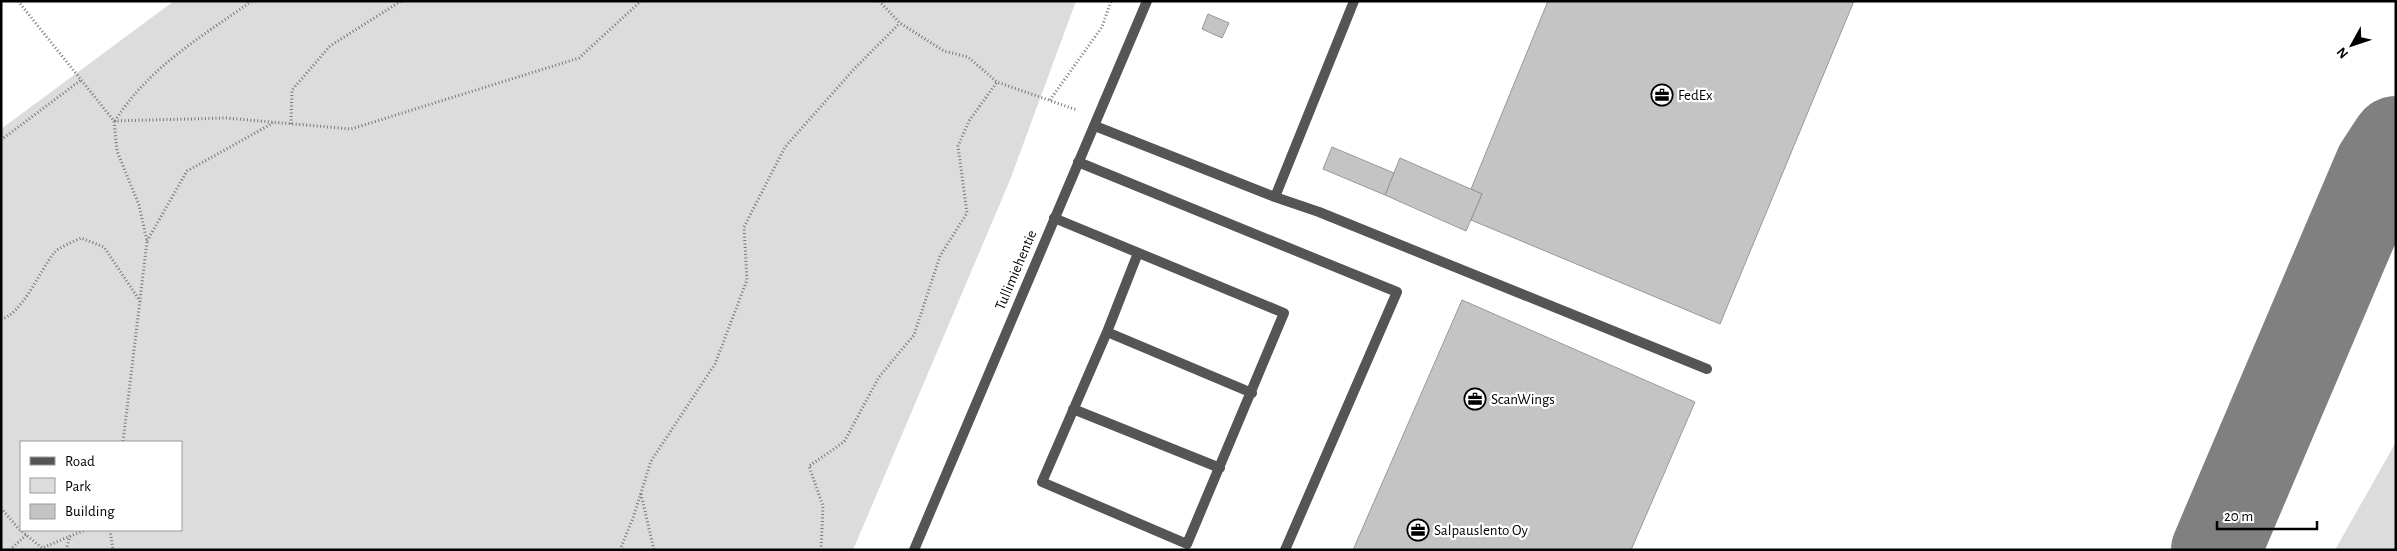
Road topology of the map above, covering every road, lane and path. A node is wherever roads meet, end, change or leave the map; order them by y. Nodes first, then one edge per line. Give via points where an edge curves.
1 (18, 1) edge
2 (252, 1) edge
3 (401, 1) edge
4 (641, 1) edge
5 (879, 1) edge
6 (1111, 1) edge
7 (1147, 1) edge
8 (1354, 1) edge
9 (900, 23) junction
10 (81, 80) junction
11 (997, 82) junction
12 (1050, 100) junction
13 (114, 121) junction
14 (273, 122) junction
15 (1096, 122) junction
16 (291, 124) junction
17 (1, 140) edge
18 (1078, 162) junction
19 (1275, 197) junction
20 (1054, 218) junction
21 (147, 241) junction
22 (1138, 253) junction
23 (141, 302) junction
24 (1, 319) edge
25 (1107, 332) junction
26 (1707, 369) dead end
27 (1252, 393) junction
28 (1073, 409) junction
29 (123, 441) edge
30 (1220, 468) junction
31 (641, 492) junction
32 (1, 508) edge
33 (20, 528) edge
34 (23, 531) edge
35 (82, 531) edge
36 (110, 531) edge
37 (27, 535) junction
38 (70, 536) junction
39 (10, 550) edge
40 (66, 550) edge
41 (113, 550) edge
42 (620, 550) edge
43 (654, 550) edge
44 (821, 550) edge
45 (914, 550) edge
46 (1285, 550) edge

1 - 10 path
2 - 13 path via 163,64
3 - 16 path via 330,46 292,90
4 - 16 path via 579,58 351,130
5 - 9 path
6 - 12 path via 1102,27
7 - 15 street, Tullimiehentie
8 - 19 street
9 - 11 path via 944,50 968,57
9 - 31 path via 785,146 744,227 747,280 715,364 651,461
10 - 13 path
10 - 17 path
11 - 12 path
11 - 44 path via 969,121 958,146 967,213 940,256 914,335 879,377 844,442 808,466 823,506
12 - 15 path
13 - 14 path via 226,118
13 - 21 path via 117,151 139,205
14 - 16 path
14 - 21 path via 187,171
15 - 18 street, Tullimiehentie
15 - 19 street
18 - 20 street, Tullimiehentie
18 - 46 street via 1397,292
19 - 26 street via 1320,212
20 - 22 street
20 - 45 street, Tullimiehentie
21 - 23 path
22 - 25 street
22 - 27 street via 1284,313
23 - 24 path via 104,247 81,238 55,252 29,292 8,318
23 - 29 path
25 - 27 street
25 - 28 street
27 - 30 street
28 - 30 street
28 - 30 street via 1042,482 1188,544
31 - 42 path
31 - 43 path
32 - 33 path
34 - 37 path
35 - 38 path
36 - 41 path
37 - 38 path via 42,548
37 - 39 path
38 - 40 path

